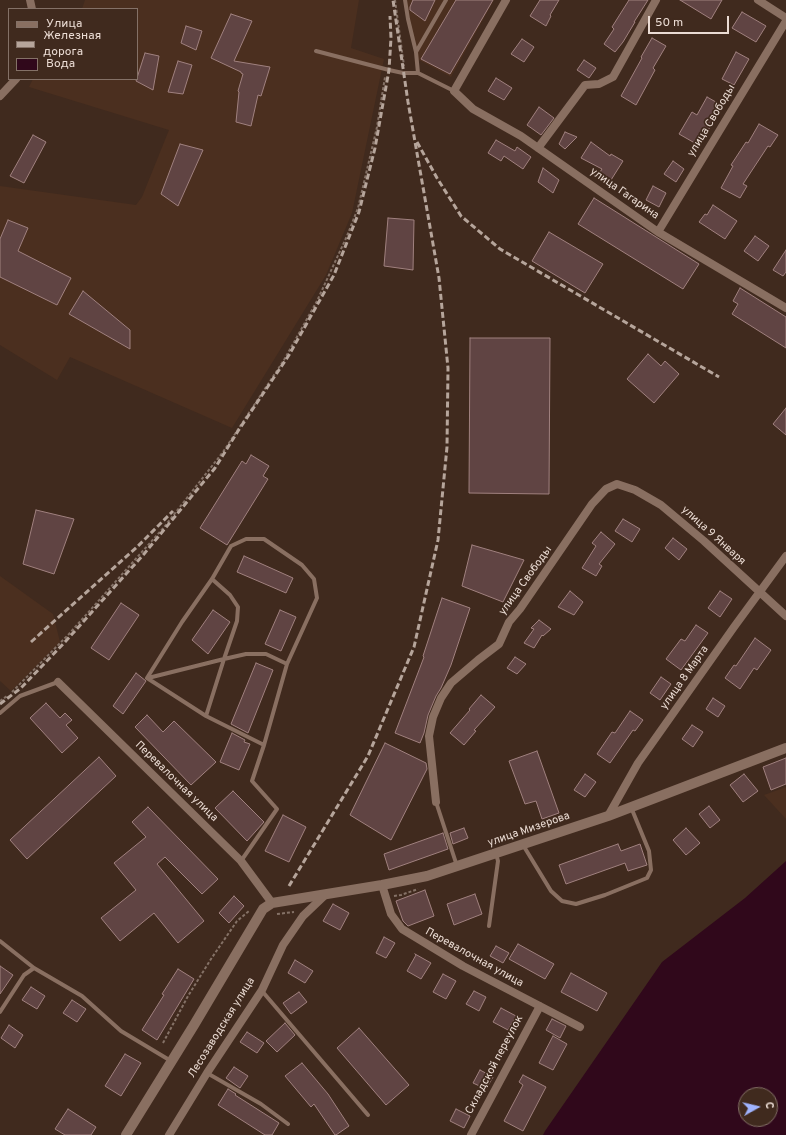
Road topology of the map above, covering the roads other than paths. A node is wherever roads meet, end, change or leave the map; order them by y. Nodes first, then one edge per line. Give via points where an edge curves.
1 (405, 0) edge
2 (446, 0) edge
3 (506, 0) edge
4 (656, 0) edge
5 (758, 0) edge
6 (786, 18) edge
7 (786, 21) edge
8 (316, 51) dead end
9 (416, 52) junction
10 (418, 73) junction
11 (15, 80) edge
12 (454, 91) junction
13 (0, 96) edge
14 (538, 148) junction
15 (658, 232) junction
16 (786, 308) edge
17 (617, 484) joint
18 (786, 556) edge
19 (212, 579) junction
20 (760, 593) junction
21 (786, 616) edge
22 (224, 659) junction
23 (287, 664) junction
24 (148, 678) junction
25 (58, 682) joint
26 (0, 713) edge
27 (206, 716) junction
28 (264, 745) junction
29 (786, 748) edge
30 (436, 802) joint
31 (631, 806) junction
32 (608, 816) junction
33 (523, 845) junction
34 (496, 854) junction
35 (241, 860) junction
36 (457, 866) junction
37 (382, 886) junction
38 (324, 896) junction
39 (272, 903) junction
40 (489, 926) dead end
41 (0, 941) edge
42 (34, 968) junction
43 (262, 990) junction
44 (540, 1006) junction
45 (0, 1012) edge
46 (580, 1027) dead end
47 (171, 1062) junction
48 (208, 1074) junction
49 (368, 1115) dead end
50 (288, 1124) dead end
51 (126, 1135) edge
52 (169, 1135) edge
53 (471, 1135) edge

1 - 9 lane
2 - 9 lane
3 - 12 street
4 - 14 street via 613,76 599,84 585,85
5 - 6 street
7 - 15 street, улица Свободы
8 - 10 lane via 386,69
9 - 10 lane
10 - 12 lane
11 - 13 street
12 - 14 street, улица Гагарина via 473,109
14 - 15 street, улица Гагарина
15 - 16 street, улица Гагарина
17 - 20 street, улица 9 Января via 635,490 661,505
17 - 30 street, улица Свободы via 606,489 592,504 509,622 499,644 451,683 441,698 429,736
18 - 20 street, улица 8 Марта
19 - 22 lane via 230,595 238,607 237,621
19 - 23 lane via 231,546 246,539 264,539 302,565 314,579 316,598
19 - 24 lane
20 - 21 street, улица 9 Января
20 - 32 street, улица 8 Марта via 638,763
22 - 23 lane via 246,654 266,654
22 - 24 lane
22 - 27 lane
23 - 28 lane
24 - 27 lane
25 - 26 lane via 20,696
25 - 35 street, Перевалочная улица
27 - 28 lane
28 - 35 lane via 252,781 277,809
29 - 31 street, улица Мизерова
30 - 36 lane
31 - 32 street, улица Мизерова
31 - 33 lane via 649,851 651,870 647,878 605,896 576,904 562,901 551,891
32 - 33 street, улица Мизерова
33 - 34 street, улица Мизерова
34 - 36 street, улица Мизерова
34 - 40 lane via 498,861
35 - 39 street, Перевалочная улица
36 - 37 street, улица Мизерова
37 - 38 street, улица Мизерова
37 - 44 street, Перевалочная улица via 391,914 402,930 463,966
38 - 39 street, улица Мизерова
38 - 43 street, Лесозаводская улица via 303,916 283,945
39 - 47 street via 263,909
41 - 42 lane
42 - 45 lane via 24,975
42 - 47 lane via 82,996 121,1031
43 - 48 street, Лесозаводская улица
43 - 49 lane
44 - 46 street, Перевалочная улица
44 - 53 street, Складской переулок
47 - 51 street
48 - 50 lane via 261,1104
48 - 52 street, Лесозаводская улица

